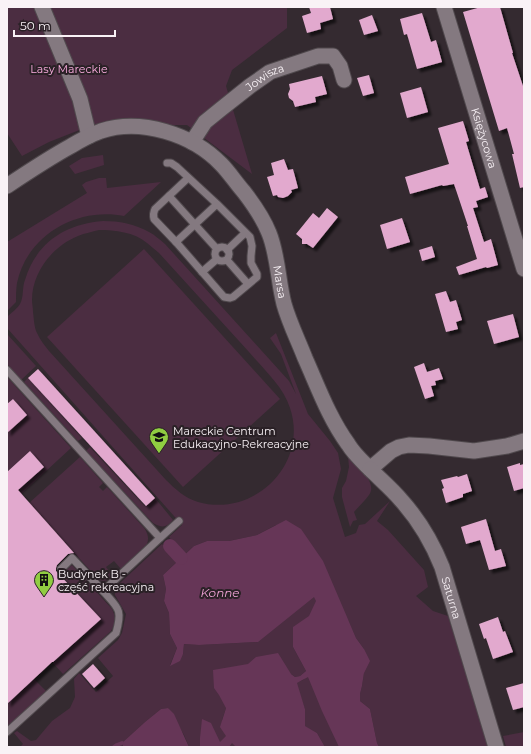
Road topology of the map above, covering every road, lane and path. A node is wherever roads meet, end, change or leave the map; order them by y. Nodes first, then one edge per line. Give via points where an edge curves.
1 (42, 7) edge
2 (444, 7) edge
3 (344, 80) dead end
4 (89, 136) junction
5 (192, 142) junction
6 (167, 163) dead end
7 (188, 178) junction
8 (7, 186) edge
9 (169, 196) junction
10 (217, 204) junction
11 (195, 225) junction
12 (245, 233) junction
13 (176, 242) junction
14 (217, 249) junction
15 (227, 250) junction
16 (217, 259) junction
17 (227, 260) junction
18 (524, 269) edge
19 (202, 272) junction
20 (248, 284) junction
21 (7, 370) edge
22 (524, 441) edge
23 (370, 469) junction
24 (179, 521) dead end
25 (160, 538) junction
26 (61, 569) dead end
27 (103, 591) junction
28 (7, 732) edge
29 (496, 747) edge

1 - 4 street via 80,99
2 - 18 street, Księżycowa
3 - 5 street, Jowisza via 340,66 333,56 318,56 270,72 205,122
4 - 5 street, Marsa via 122,127 142,127 160,130
4 - 8 street, Marsa
5 - 23 street, Marsa via 221,164 264,221 274,248 285,306 330,416 349,446
6 - 7 lane via 177,167
7 - 9 lane
7 - 10 lane
9 - 11 lane
9 - 13 lane via 155,209 153,216
10 - 11 lane
10 - 12 lane
11 - 13 lane
11 - 14 lane
12 - 15 lane
12 - 20 lane via 250,237 251,263 257,274 257,277
13 - 19 lane
14 - 15 lane via 223,247
14 - 16 lane
15 - 17 lane
16 - 17 lane via 220,262
16 - 19 lane
17 - 20 lane
19 - 20 lane via 227,298 233,297
21 - 25 lane
22 - 23 street via 474,451 409,445 391,451
23 - 29 street, Saturna via 410,510 437,555
24 - 25 lane
25 - 27 lane
26 - 27 lane via 72,558
27 - 28 lane via 118,609 119,622 116,633

